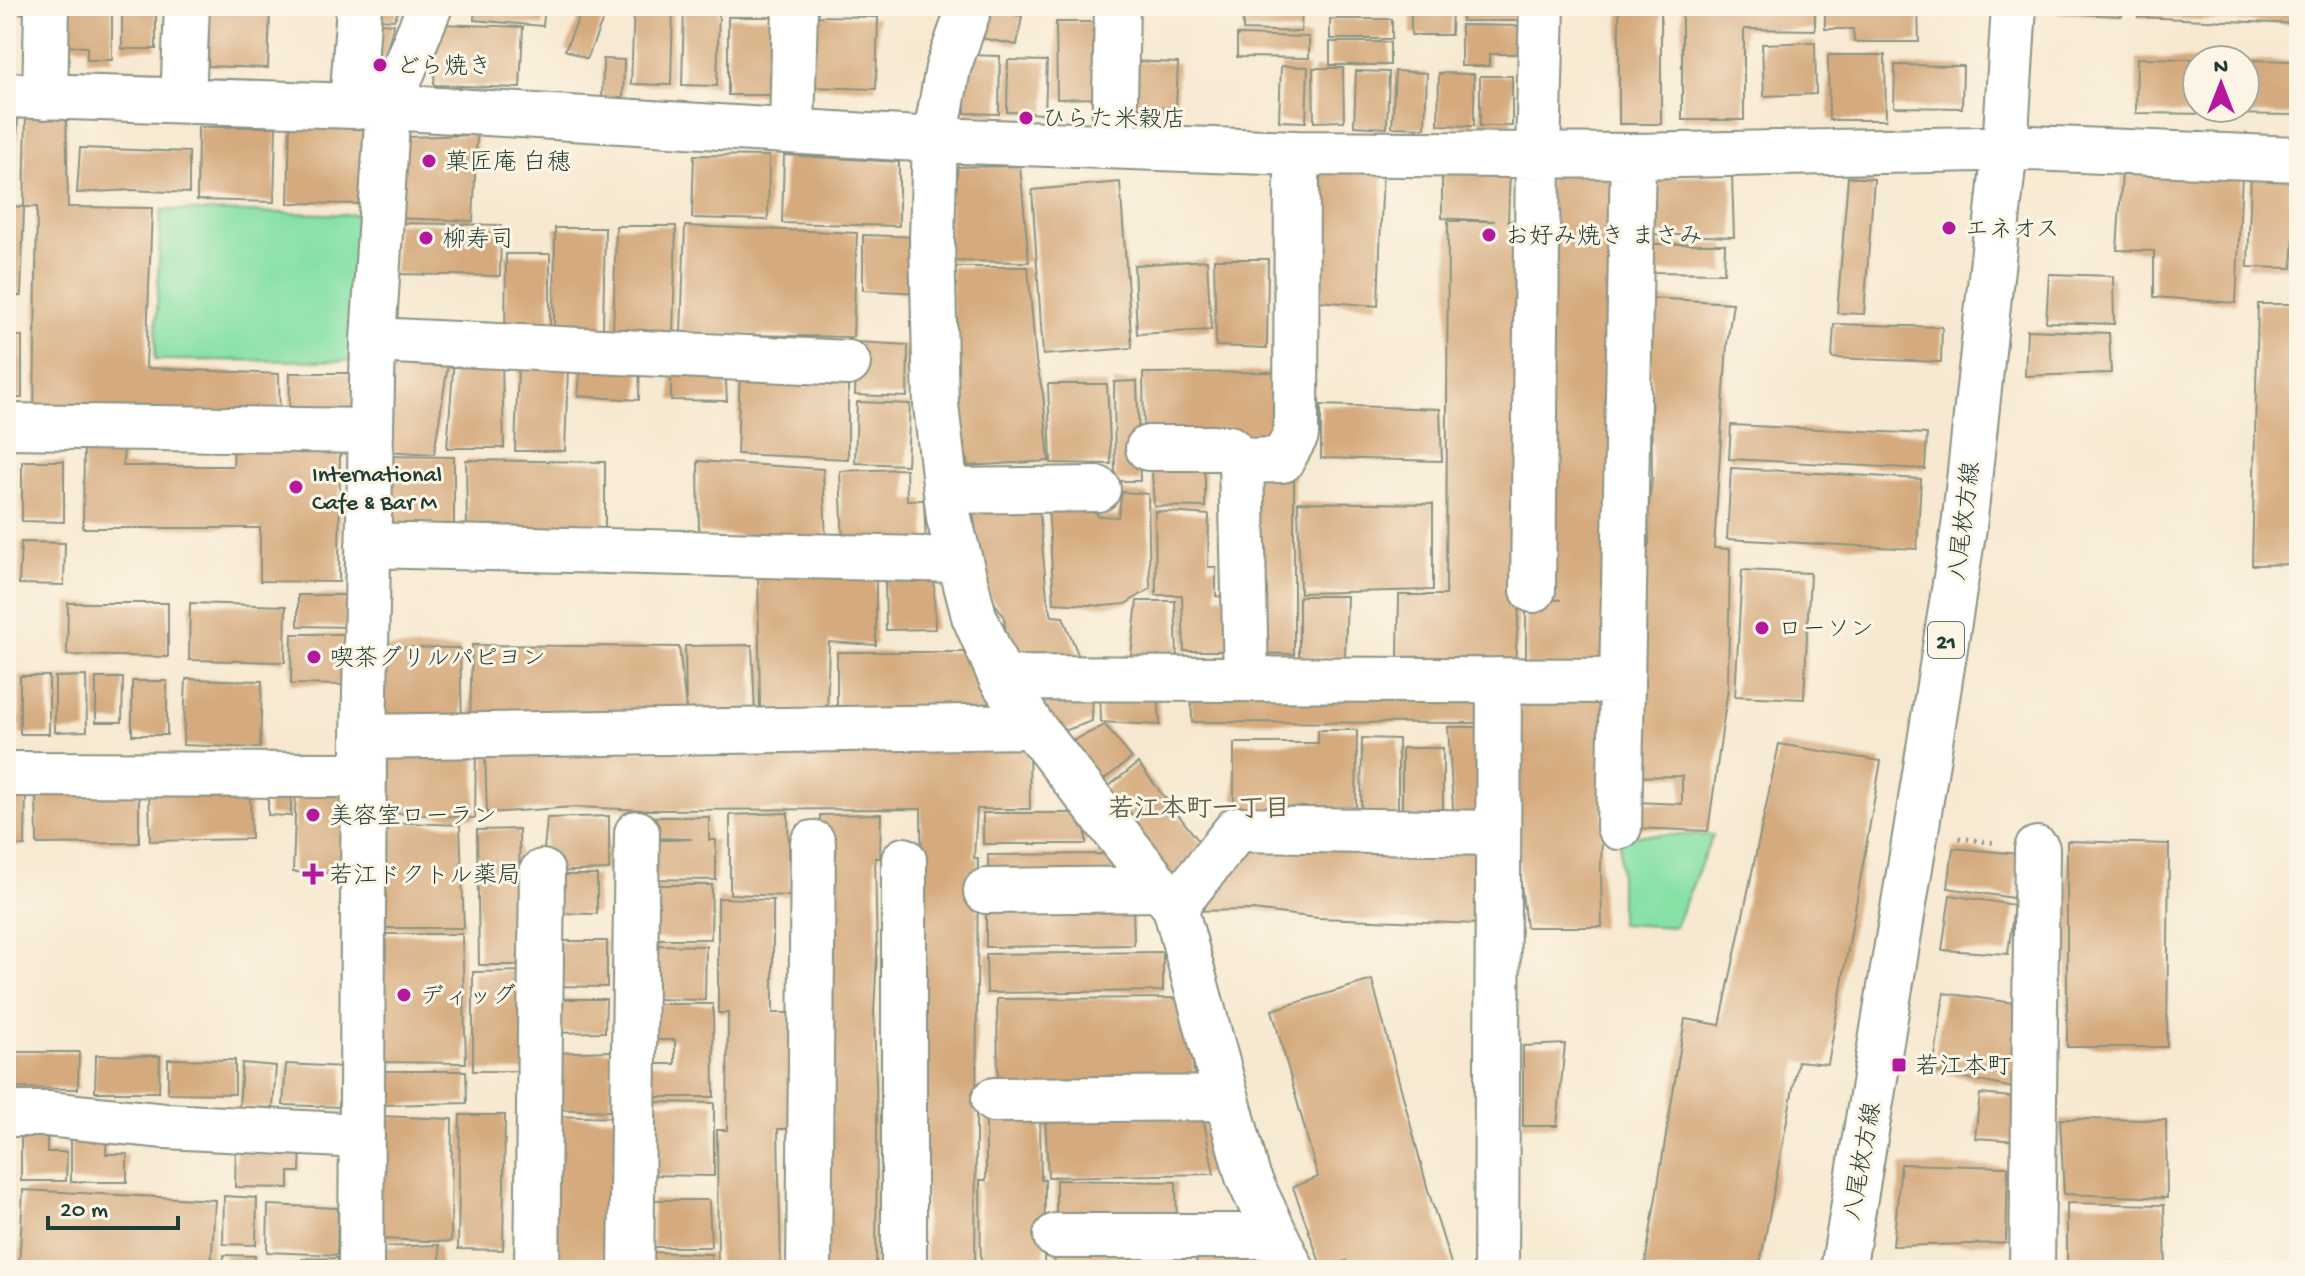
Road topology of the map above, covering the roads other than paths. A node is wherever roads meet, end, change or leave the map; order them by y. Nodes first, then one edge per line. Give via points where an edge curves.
1 (47, 6) edge
2 (187, 6) edge
3 (359, 6) edge
4 (430, 6) edge
5 (795, 6) edge
6 (970, 6) edge
7 (1117, 6) edge
8 (1542, 6) edge
9 (2014, 6) edge
10 (26, 96) edge
11 (183, 100) junction
12 (370, 107) junction
13 (792, 131) junction
14 (935, 140) junction
15 (1114, 146) junction
16 (2005, 148) junction
17 (1297, 153) junction
18 (1538, 155) junction
19 (1633, 156) junction
20 (2299, 159) edge
21 (373, 340) junction
22 (848, 363) dead end
23 (6, 426) edge
24 (370, 431) junction
25 (1148, 448) dead end
26 (1241, 461) junction
27 (1098, 489) dead end
28 (946, 491) junction
29 (368, 545) junction
30 (960, 560) junction
31 (1533, 590) dead end
32 (1001, 678) junction
33 (1246, 679) junction
34 (1499, 680) junction
35 (1622, 681) junction
36 (1032, 726) junction
37 (364, 756) junction
38 (6, 774) edge
39 (1619, 827) dead end
40 (637, 833) dead end
41 (1498, 833) junction
42 (813, 843) dead end
43 (2037, 849) road end
44 (904, 860) dead end
45 (542, 872) dead end
46 (986, 891) dead end
47 (1168, 898) junction
48 (1227, 1098) junction
49 (994, 1100) dead end
50 (6, 1114) edge
51 (362, 1136) junction
52 (1056, 1236) dead end
53 (1284, 1253) edge
54 (361, 1270) edge
55 (537, 1270) edge
56 (631, 1270) edge
57 (809, 1270) edge
58 (904, 1270) edge
59 (1496, 1270) edge
60 (1843, 1270) edge
61 (2032, 1270) edge

1 - 10 street
2 - 11 street
3 - 12 street
4 - 12 street
5 - 13 street
6 - 14 street via 948,68
7 - 15 street
8 - 18 street
9 - 16 street, 八尾枚方線 / 21
10 - 11 street
11 - 12 street
12 - 13 street
12 - 21 street
13 - 14 street
14 - 15 street
14 - 28 street via 936,405
15 - 17 street
16 - 19 street
16 - 20 street
16 - 60 street, 八尾枚方線 / 21 via 1964,527
17 - 18 street
17 - 26 street via 1296,435 1282,460
18 - 19 street
18 - 31 street
19 - 35 street
21 - 22 street
21 - 24 street
23 - 24 street
24 - 29 street
25 - 26 street via 1229,448
26 - 33 street
27 - 28 street
28 - 30 street
29 - 30 street
29 - 37 street
30 - 32 street via 974,616
32 - 33 street
32 - 36 street
33 - 34 street
34 - 35 street
34 - 41 street
35 - 39 street
36 - 37 street
36 - 47 street
37 - 38 street
37 - 51 street
40 - 56 street
41 - 47 street via 1237,829
41 - 59 street
42 - 57 street
43 - 61 street
44 - 58 street
45 - 55 street
46 - 47 street
47 - 48 street
48 - 49 street
48 - 53 street via 1248,1177
50 - 51 street
51 - 54 street
52 - 53 street

